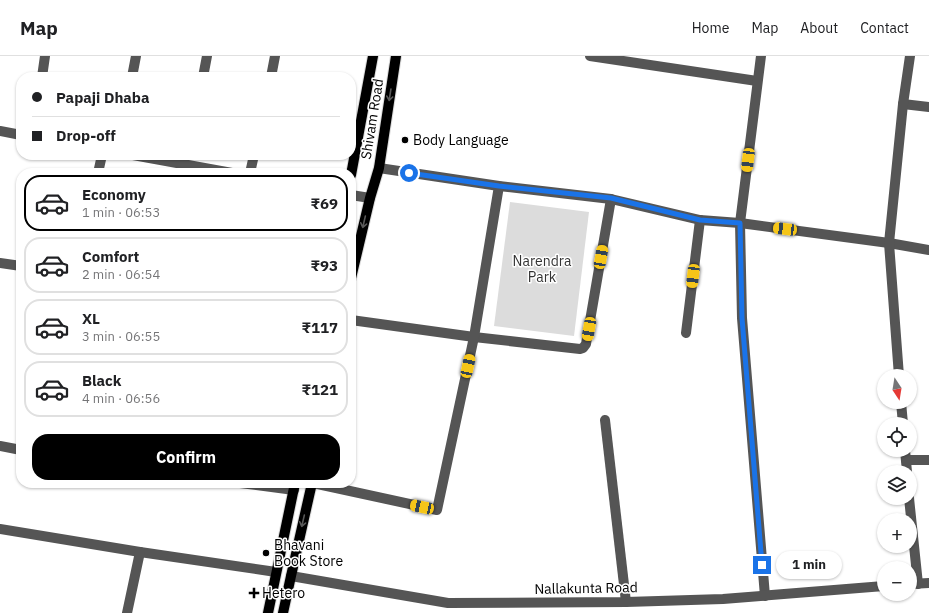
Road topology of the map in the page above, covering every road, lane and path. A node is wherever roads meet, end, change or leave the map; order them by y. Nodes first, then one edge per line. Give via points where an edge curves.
1 (45, 56) edge
2 (136, 56) edge
3 (207, 56) edge
4 (275, 56) edge
5 (373, 56) edge
6 (396, 56) edge
7 (590, 56) edge
8 (761, 56) edge
9 (910, 56) edge
10 (43, 72) edge
11 (133, 72) edge
12 (204, 72) edge
13 (272, 72) edge
14 (757, 81) junction
15 (903, 104) junction
16 (929, 106) edge
17 (0, 131) edge
18 (16, 134) edge
19 (356, 148) edge
20 (155, 160) edge
21 (190, 168) edge
22 (379, 168) junction
23 (499, 186) junction
24 (356, 196) edge
25 (370, 198) junction
26 (611, 198) junction
27 (700, 220) junction
28 (740, 223) junction
29 (889, 242) junction
30 (929, 250) edge
31 (356, 257) edge
32 (0, 263) edge
33 (16, 265) edge
34 (356, 321) edge
35 (686, 333) dead end
36 (474, 337) junction
37 (898, 369) edge
38 (605, 420) dead end
39 (0, 446) edge
40 (16, 449) edge
41 (915, 457) edge
42 (929, 460) edge
43 (294, 488) edge
44 (311, 488) edge
45 (335, 488) edge
46 (909, 505) edge
47 (0, 530) edge
48 (281, 548) junction
49 (296, 551) junction
50 (140, 552) junction
51 (913, 561) edge
52 (276, 572) junction
53 (291, 576) junction
54 (929, 583) edge
55 (917, 584) edge
56 (877, 587) edge
57 (765, 596) junction
58 (626, 602) junction
59 (448, 608) edge
60 (127, 613) edge
61 (268, 613) edge
62 (283, 613) edge

1 - 10 street
2 - 11 street
3 - 12 street
4 - 13 street
5 - 19 main road, Shivam Road
6 -> 22 main road, Shivam Road
7 - 14 street
8 - 14 street
9 - 15 street
14 - 28 street
15 - 16 street
15 - 29 street
17 - 18 street
20 - 21 street
22 - 23 street
22 - 25 main road, Shivam Road
23 - 26 street
23 - 36 street
24 - 25 street
25 -> 31 main road, Shivam Road
26 - 27 street
26 - 36 street via 585,346 580,348
27 - 28 street
27 - 35 street
28 - 29 street
28 - 57 street via 742,318
29 - 30 street
29 - 37 street
32 - 33 street
34 - 36 street
36 - 45 street via 437,510
38 - 58 street
39 - 40 street
41 - 42 street
43 - 48 main road
44 -> 49 main road
46 - 51 street
47 - 50 street
48 - 49 main road
48 - 52 main road
49 - 53 main road
50 - 52 street
50 - 60 street
52 - 61 main road
53 - 59 street, Nallakunta Road
53 - 62 main road
54 - 55 street
56 - 57 street, Nallakunta Road
57 - 58 street, Nallakunta Road
58 - 59 street, Nallakunta Road

